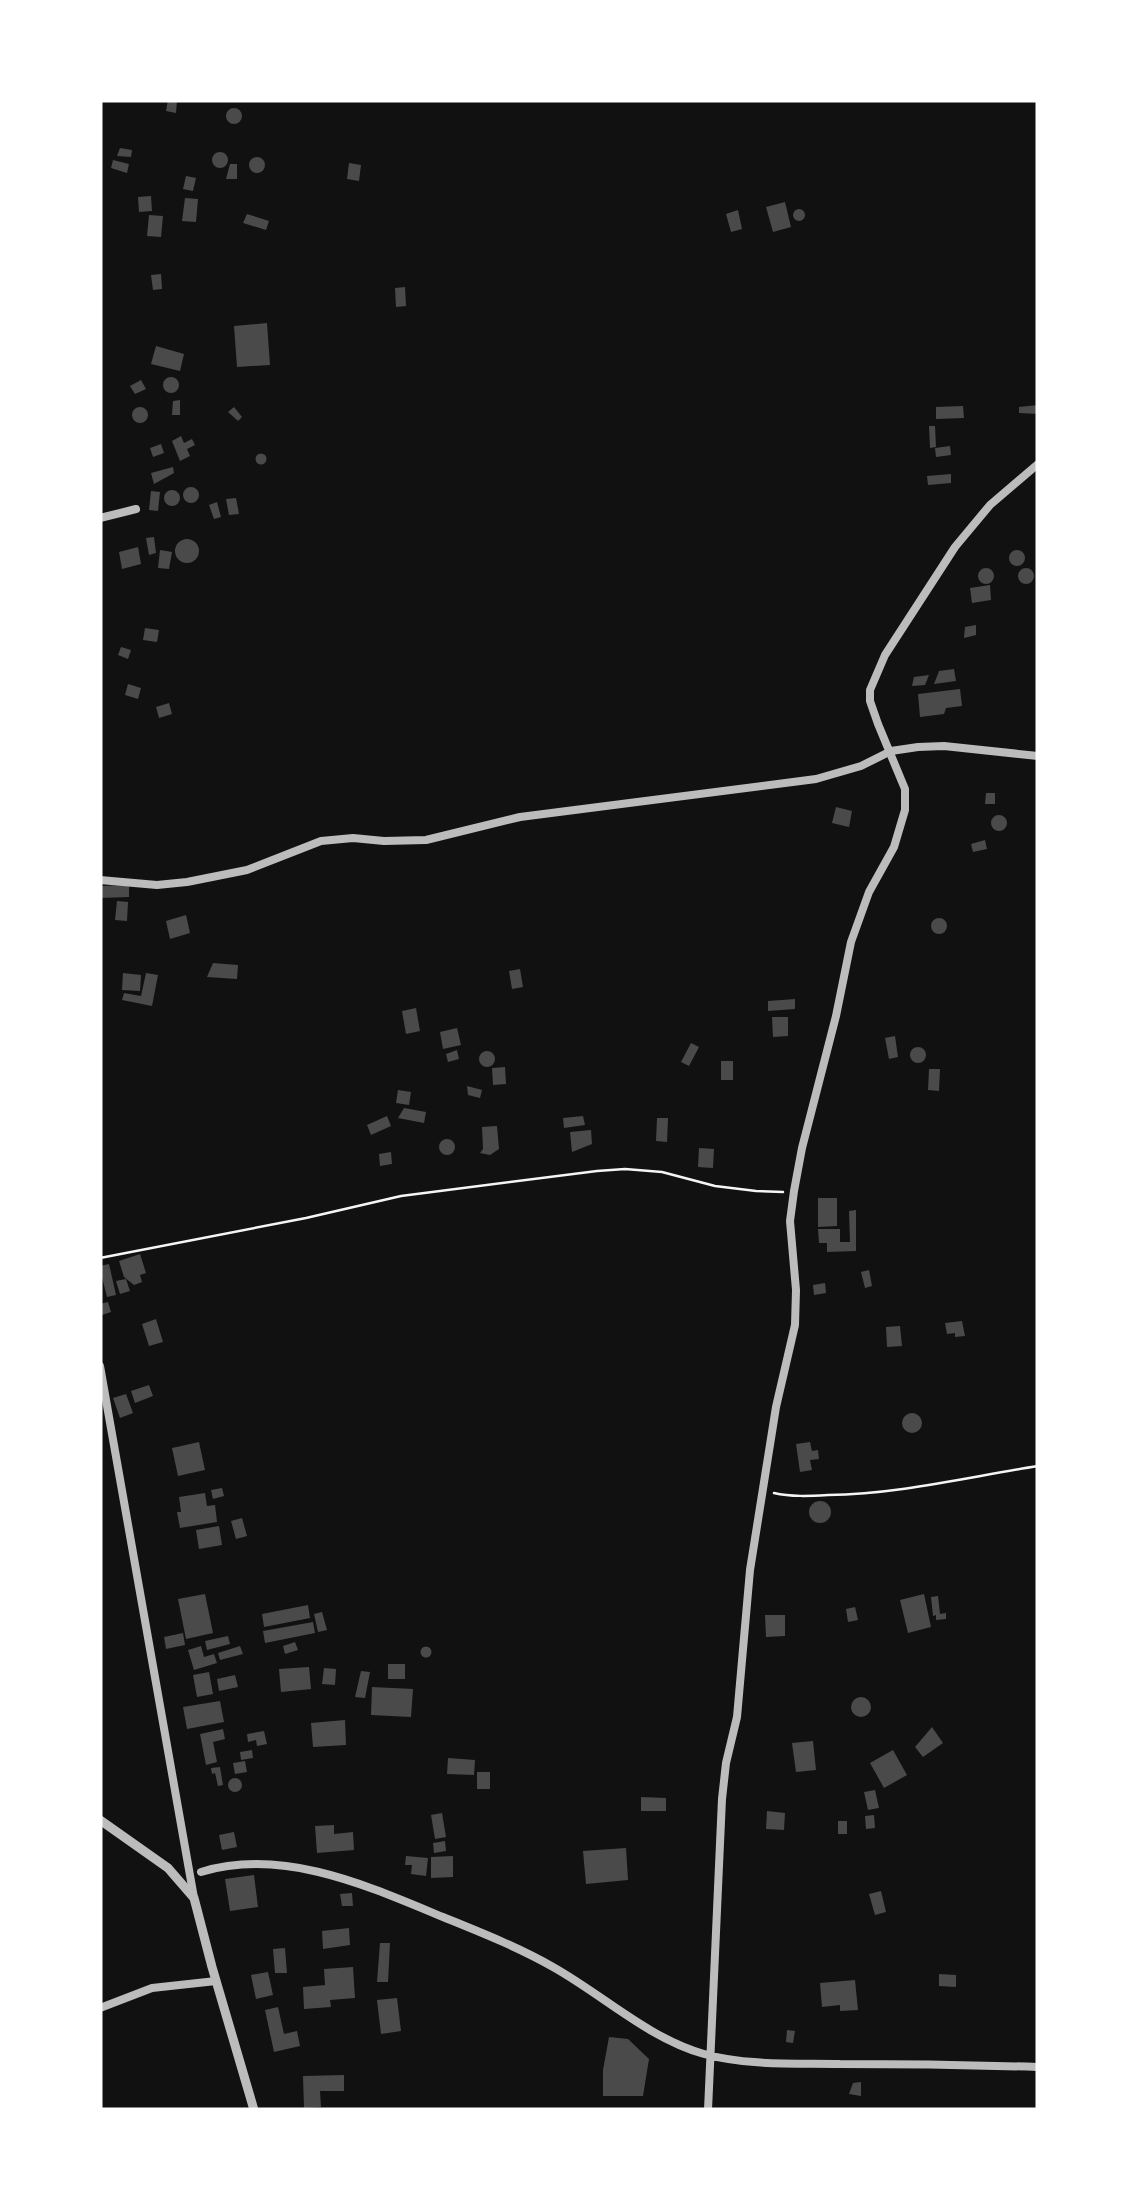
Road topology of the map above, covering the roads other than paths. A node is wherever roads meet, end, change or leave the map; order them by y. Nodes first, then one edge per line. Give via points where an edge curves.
1 (1038, 464) edge
2 (136, 509) dead end
3 (100, 518) edge
4 (891, 751) junction
5 (1038, 756) edge
6 (100, 880) edge
7 (100, 1366) edge
8 (100, 1820) edge
9 (201, 1872) dead end
10 (194, 1898) junction
11 (216, 1981) junction
12 (100, 2008) edge
13 (712, 2056) junction
14 (1038, 2067) edge
15 (254, 2110) edge
16 (708, 2110) edge

1 - 4 street via 955,547 874,677 870,701
2 - 3 street
4 - 5 street via 944,746
4 - 6 street via 816,780 520,818 426,840 321,841 213,878 157,885
4 - 13 street via 906,789 905,810 851,942 794,1191 796,1325 762,1490 726,1762
7 - 10 street
8 - 10 street via 168,1868
9 - 13 street via 281,1866 340,1876 521,1950 658,2034
10 - 11 street
11 - 12 street via 152,1988
11 - 15 street
13 - 14 street
13 - 16 street

